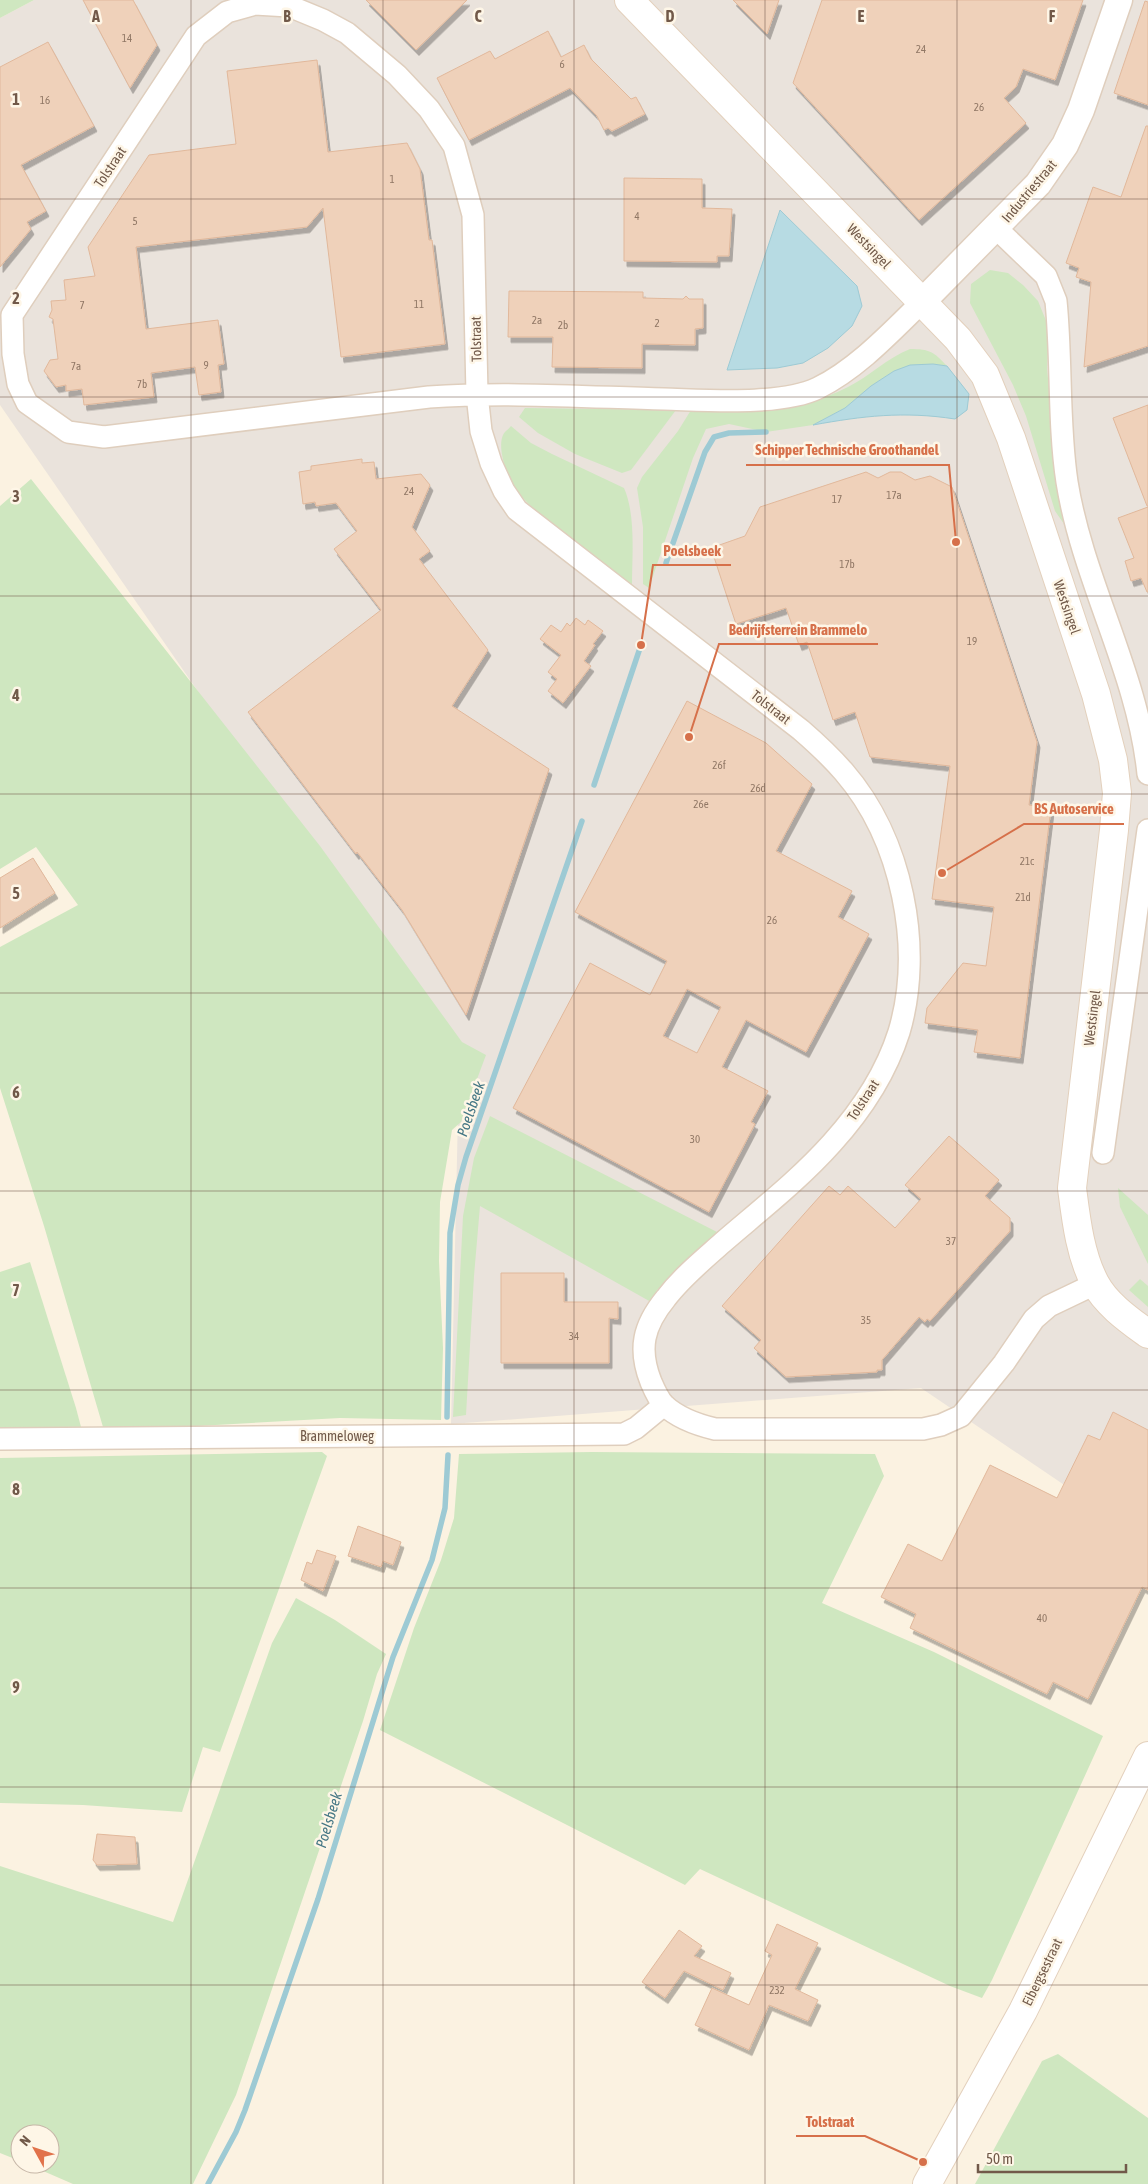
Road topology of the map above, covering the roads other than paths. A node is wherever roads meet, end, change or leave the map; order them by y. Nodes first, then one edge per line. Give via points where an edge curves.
1 (629, 0) edge
2 (1119, 0) edge
3 (996, 228) junction
4 (923, 301) junction
5 (477, 394) junction
6 (1148, 774) edge
7 (1148, 830) edge
8 (1103, 1153) dead end
9 (1095, 1284) junction
10 (1148, 1334) edge
11 (664, 1405) junction
12 (0, 1439) edge
13 (1148, 1756) edge
14 (927, 2184) edge

1 - 4 main road, Westsingel
2 - 3 street, Industriestraat via 1081,110 1065,145 1038,184
3 - 4 street, Industriestraat
3 - 6 street via 1046,276 1056,301 1067,483 1080,535 1140,724
4 - 5 street, Tolstraat via 865,356 817,388 785,397 737,400
4 - 9 main road, Westsingel via 958,338 985,375 1011,438 1094,685 1112,760 1117,793 1114,830 1072,1188 1077,1225
5 - 5 street, Tolstraat via 419,398 104,437 68,432 28,403 18,384 12,315 196,36 227,12 255,4 289,6 347,33 397,75 429,109 454,146 473,215
5 - 11 street, Tolstraat via 481,431 491,463 517,510 824,750 846,773 890,848 903,897 908,982 899,1032 885,1064 867,1098 832,1142 806,1170 695,1267 654,1314 645,1336 643,1359 653,1388
7 - 8 street
9 - 10 main road, Westsingel via 1129,1320
9 - 11 street via 1049,1306 1034,1319 978,1398 961,1416 941,1425 923,1429 715,1429 700,1425
11 - 12 street, Brammeloweg via 624,1434
13 - 14 main road, Eibergsestraat via 1023,2010

